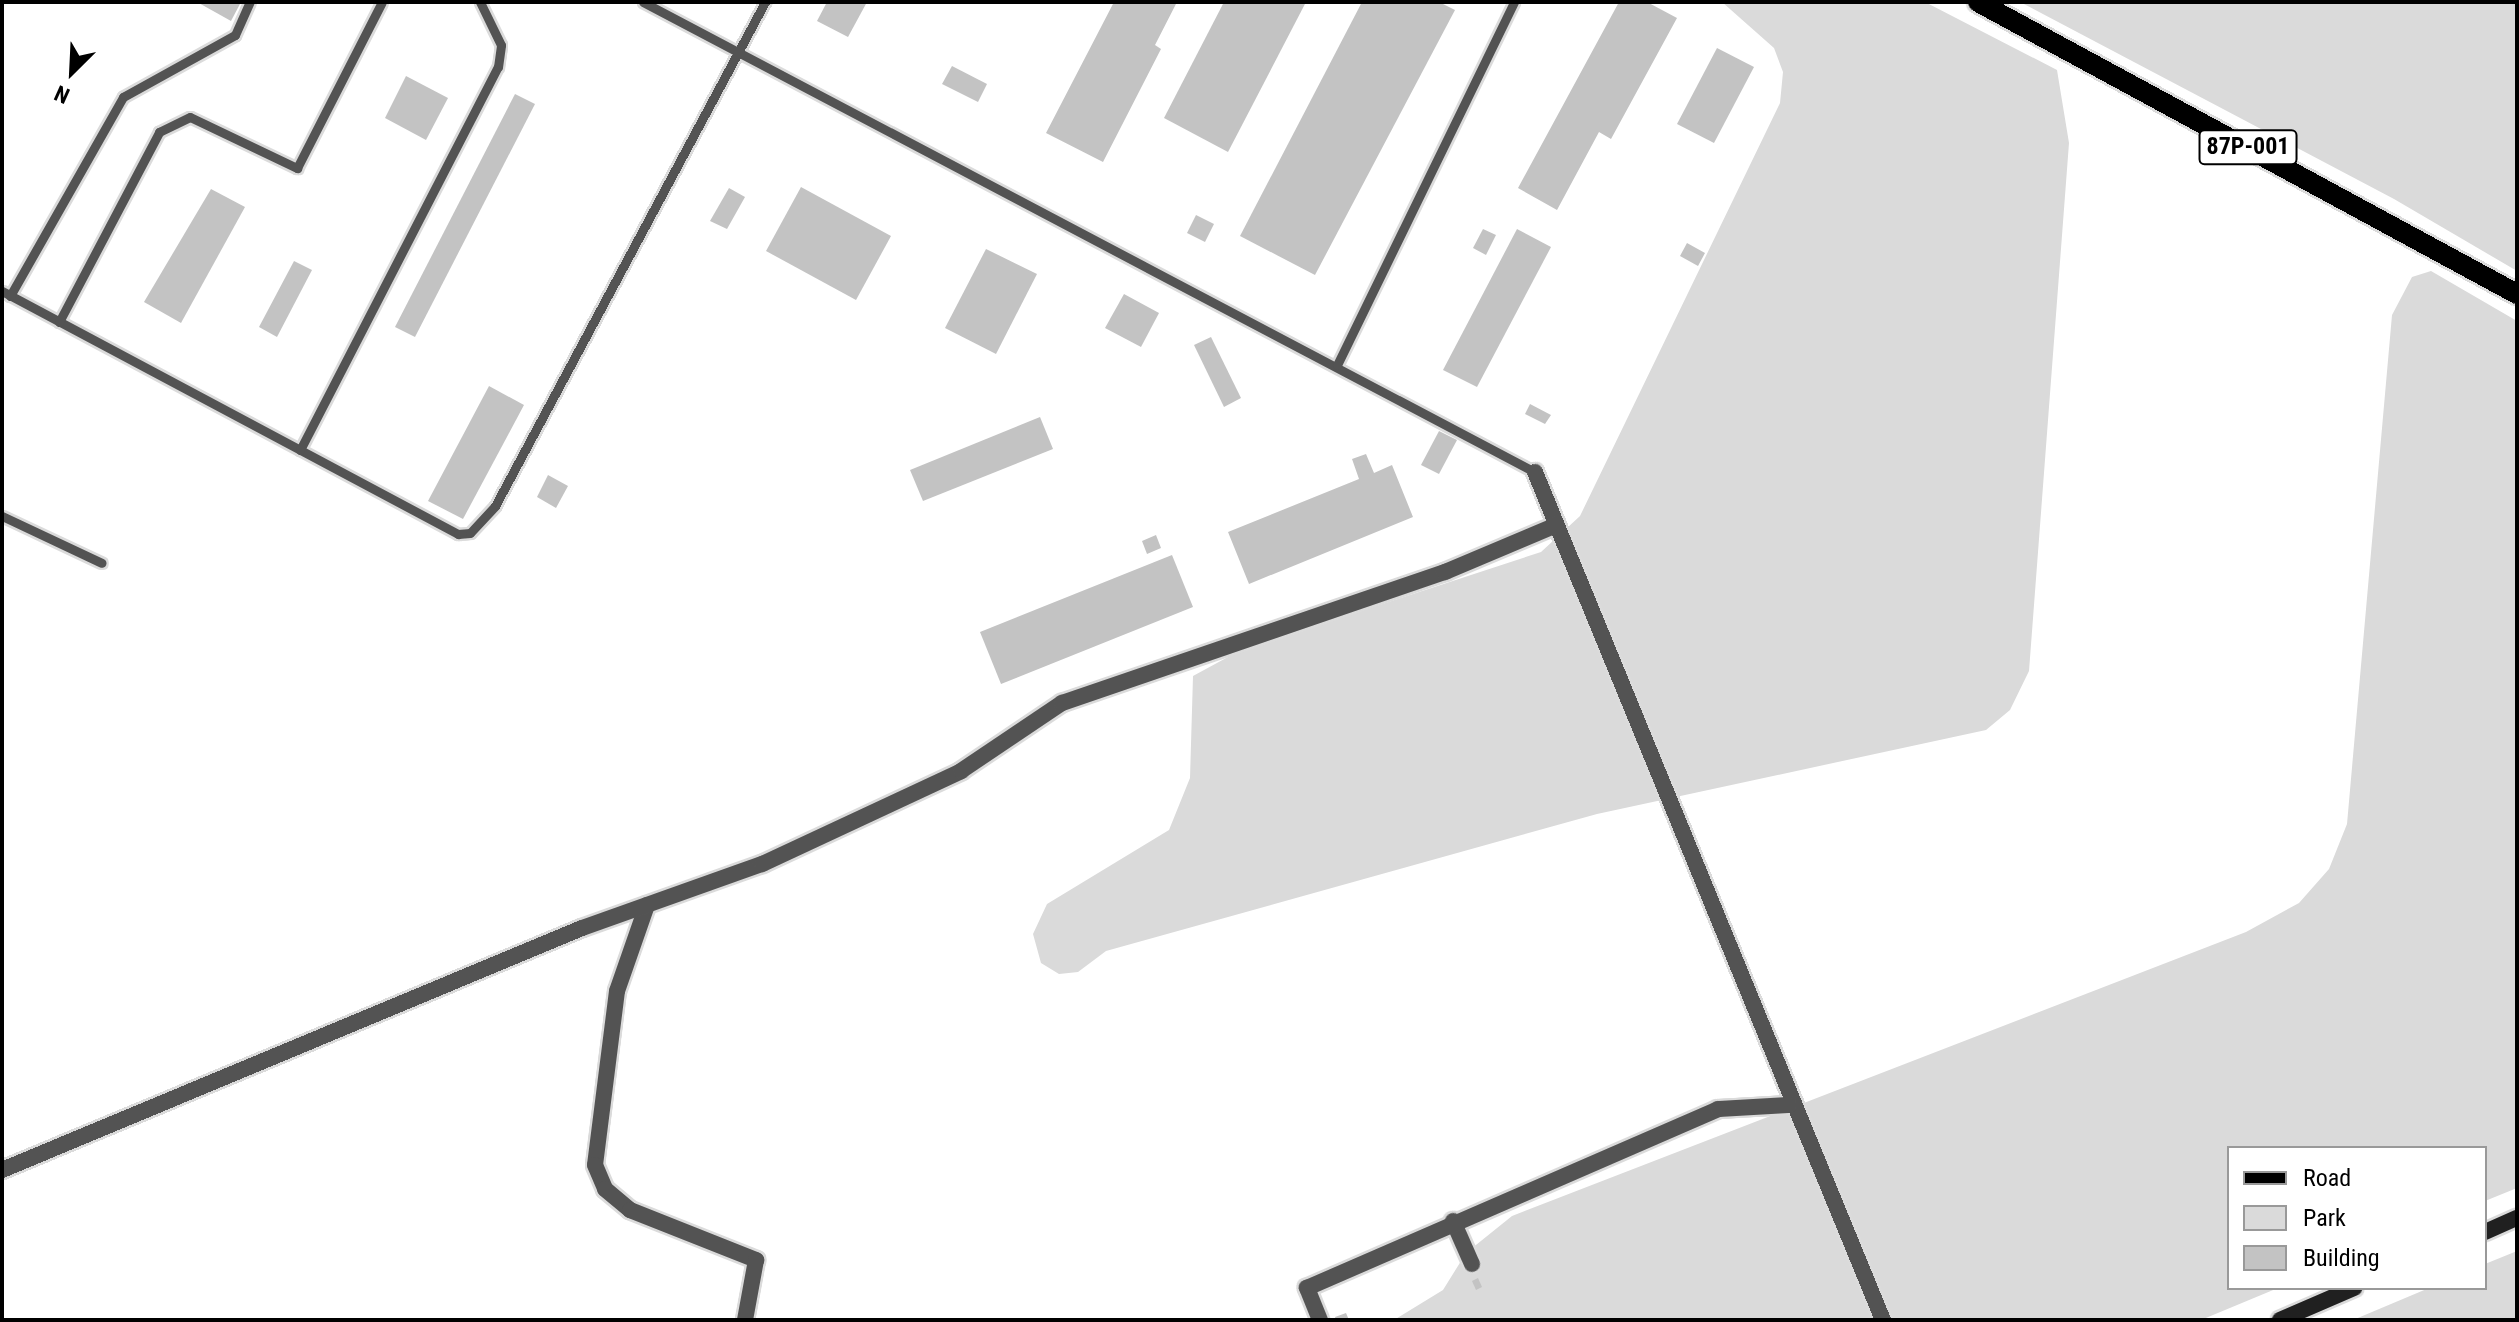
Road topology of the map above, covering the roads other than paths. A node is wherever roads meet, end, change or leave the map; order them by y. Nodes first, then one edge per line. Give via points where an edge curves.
1 (250, 2) edge
2 (382, 2) edge
3 (480, 2) edge
4 (643, 2) edge
5 (765, 2) edge
6 (1514, 2) edge
7 (1978, 2) edge
8 (736, 53) junction
9 (6, 294) edge
10 (2517, 294) edge
11 (59, 322) junction
12 (1337, 365) junction
13 (300, 450) junction
14 (1535, 472) joint
15 (2, 516) edge
16 (1556, 525) junction
17 (102, 563) dead end
18 (647, 905) junction
19 (1789, 1105) junction
20 (2, 1170) edge
21 (2517, 1218) edge
22 (1453, 1221) junction
23 (2487, 1231) edge
24 (1472, 1264) dead end
25 (2349, 1290) edge
26 (745, 1320) edge
27 (1320, 1320) edge
28 (1883, 1320) edge
29 (2280, 1320) edge

1 - 9 lane via 235,35 123,97
2 - 11 lane via 297,168 190,117 159,132
3 - 13 lane via 501,45 498,67
4 - 8 lane
5 - 8 lane
6 - 12 lane
7 - 10 main road, 87Р-001
8 - 12 lane
8 - 13 lane via 608,303 481,525 458,534
9 - 11 lane
11 - 13 lane
12 - 14 lane
14 - 16 street
15 - 17 lane
16 - 18 street via 1445,572 1062,703 961,771 762,864
16 - 19 street
18 - 20 street
18 - 26 street via 617,991 595,1165 605,1189 630,1210 756,1260
19 - 22 street via 1718,1109
19 - 28 street
21 - 23 main road
22 - 24 street
22 - 27 street via 1307,1288
25 - 29 main road

